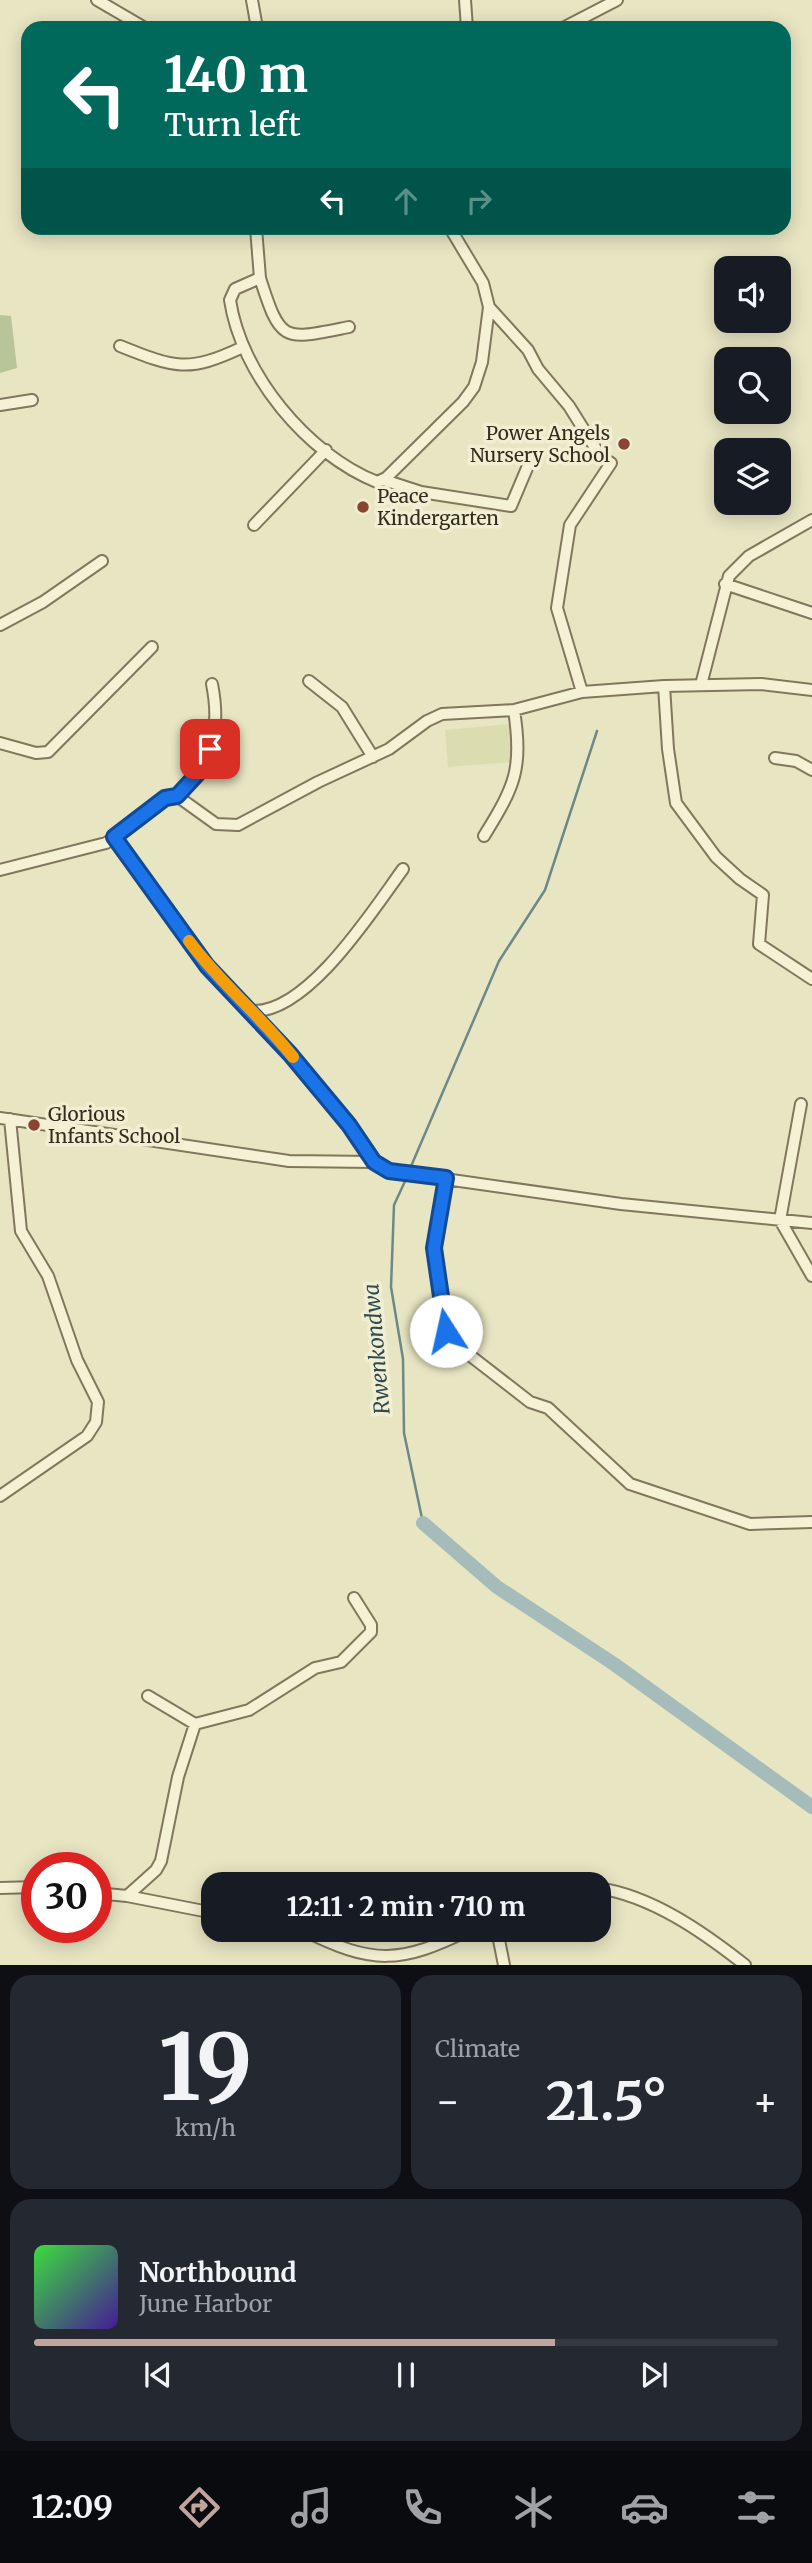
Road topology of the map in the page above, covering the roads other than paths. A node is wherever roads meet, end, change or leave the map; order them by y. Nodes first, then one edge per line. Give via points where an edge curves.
1 (97, 0) edge
2 (252, 0) edge
3 (465, 0) edge
4 (617, 0) edge
5 (133, 21) edge
6 (256, 21) edge
7 (466, 21) edge
8 (576, 21) edge
9 (257, 235) edge
10 (454, 235) edge
11 (260, 278) junction
12 (489, 307) junction
13 (349, 327) dead end
14 (120, 346) dead end
15 (243, 347) junction
16 (32, 400) dead end
17 (0, 405) edge
18 (326, 450) junction
19 (530, 461) dead end
20 (384, 480) junction
21 (812, 520) edge
22 (254, 525) dead end
23 (102, 561) dead end
24 (725, 584) junction
25 (812, 613) edge
26 (0, 625) edge
27 (152, 647) dead end
28 (309, 681) dead end
29 (212, 684) dead end
30 (701, 685) junction
31 (664, 686) junction
32 (812, 690) edge
33 (583, 692) junction
34 (514, 710) junction
35 (0, 743) edge
36 (373, 757) junction
37 (775, 758) dead end
38 (812, 770) edge
39 (177, 796) junction
40 (484, 835) dead end
41 (114, 837) junction
42 (403, 869) dead end
43 (0, 870) edge
44 (812, 979) edge
45 (253, 1011) junction
46 (801, 1104) dead end
47 (5, 1118) edge
48 (374, 1162) junction
49 (446, 1178) junction
50 (780, 1220) junction
51 (812, 1223) edge
52 (812, 1276) edge
53 (0, 1496) edge
54 (812, 1522) edge
55 (354, 1598) dead end
56 (148, 1696) dead end
57 (195, 1724) junction
58 (21, 1887) edge
59 (0, 1888) edge
60 (611, 1892) edge
61 (112, 1895) edge
62 (127, 1896) junction
63 (201, 1910) edge
64 (329, 1942) edge
65 (441, 1942) edge
66 (499, 1942) edge
67 (504, 1965) edge
68 (745, 1965) edge

1 - 5 street
2 - 6 street
3 - 7 street
4 - 8 street
9 - 11 street
10 - 12 street via 483,283
11 - 13 street via 273,318 289,334
11 - 15 street via 230,296
12 - 20 street via 474,387
12 - 33 street via 528,350 601,457 611,463 570,525 558,596 557,608
14 - 15 street via 184,366 210,363
15 - 18 street via 270,396
16 - 17 street
18 - 20 street via 372,480
18 - 22 street
19 - 20 street via 511,506 421,492
21 - 24 street via 749,556
23 - 26 street
24 - 25 street
24 - 30 street
27 - 35 street via 48,752
28 - 36 street via 342,707
29 - 39 street via 216,720 210,749 201,770
30 - 31 street
30 - 32 street via 761,684
31 - 33 street
31 - 44 street via 676,803 716,857 764,895 760,944
33 - 34 street
34 - 36 street via 434,716
34 - 40 street via 519,764 506,801
36 - 39 street via 238,825 216,824
37 - 38 street via 796,761
39 - 41 street via 165,798
41 - 43 street via 106,843
41 - 45 street via 207,966
42 - 45 street via 333,962 281,1005 269,1012
45 - 48 street via 349,1125
46 - 50 street
47 - 48 street via 289,1161
47 - 53 street via 21,1231 48,1276 98,1402 96,1422 87,1436
48 - 49 street via 389,1171
49 - 50 street via 621,1204
49 - 54 street via 434,1255 446,1331 454,1343 530,1402 548,1408 631,1484 750,1524
50 - 51 street
50 - 52 street
55 - 57 street via 372,1628 344,1660 314,1668 248,1710
56 - 57 street
57 - 62 street via 178,1776 161,1861
58 - 59 street
60 - 68 street via 683,1921
61 - 62 street
62 - 63 street
64 - 65 street via 355,1954 385,1957 411,1955
66 - 67 street

